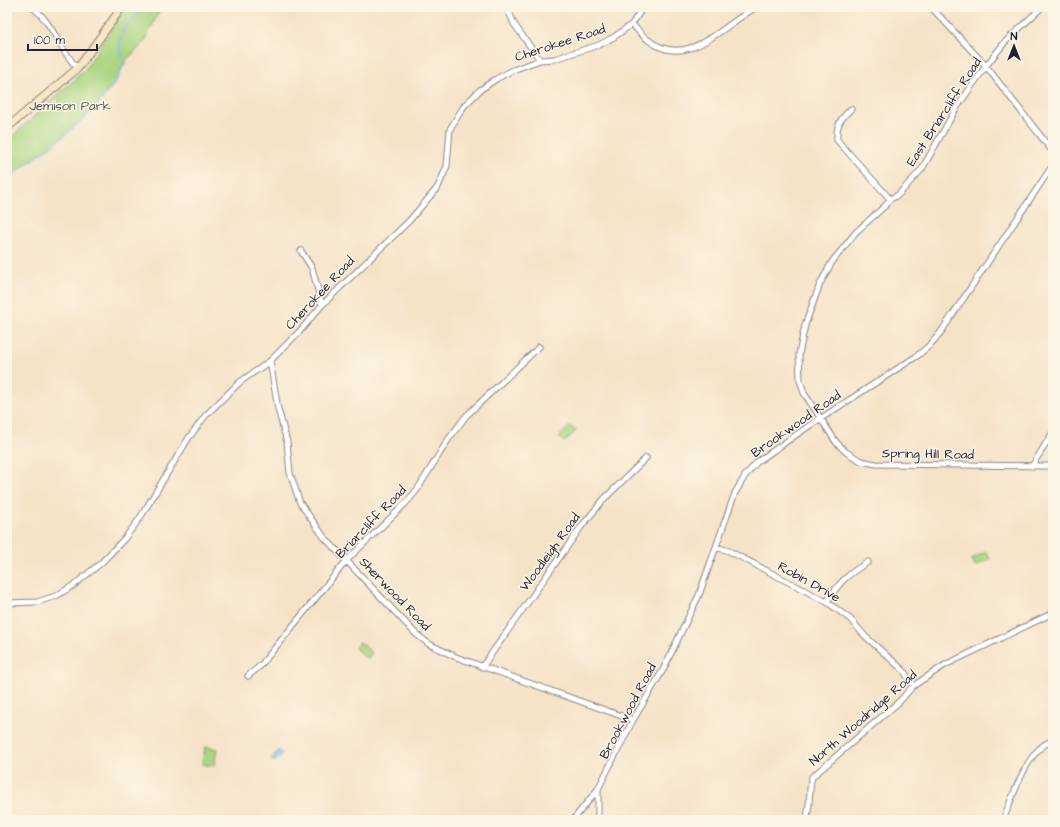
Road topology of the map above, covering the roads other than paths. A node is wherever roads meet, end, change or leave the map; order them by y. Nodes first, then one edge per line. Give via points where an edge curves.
1 (32, 7) edge
2 (122, 7) edge
3 (507, 7) edge
4 (644, 7) edge
5 (757, 7) edge
6 (931, 7) edge
7 (1042, 7) edge
8 (632, 24) junction
9 (540, 60) junction
10 (986, 66) junction
11 (78, 68) junction
12 (851, 109) dead end
13 (7, 128) edge
14 (1053, 152) edge
15 (1053, 165) edge
16 (890, 199) junction
17 (301, 251) dead end
18 (322, 304) junction
19 (539, 346) dead end
20 (270, 361) junction
21 (821, 419) junction
22 (1053, 432) edge
23 (646, 458) dead end
24 (1032, 466) junction
25 (1053, 466) edge
26 (716, 547) junction
27 (347, 560) junction
28 (868, 562) dead end
29 (827, 602) junction
30 (7, 603) edge
31 (1053, 613) edge
32 (482, 667) junction
33 (248, 676) dead end
34 (913, 686) junction
35 (633, 720) junction
36 (1053, 741) edge
37 (598, 789) junction
38 (572, 820) edge
39 (598, 820) edge
40 (806, 820) edge
41 (1003, 820) edge

1 - 11 street via 46,21 68,59
2 - 11 main road
3 - 9 street via 514,24
4 - 8 street, Cherokee Road
5 - 8 street via 701,45 685,50 658,46
6 - 10 street
7 - 10 street, East Briarcliff Road via 1005,42
8 - 9 street, Cherokee Road via 599,45 554,59
9 - 18 street, Cherokee Road via 496,79 465,105 450,129 447,166 438,187 409,221
10 - 14 street
10 - 16 street, East Briarcliff Road via 957,107 922,169 898,195
11 - 13 main road
12 - 16 street via 838,122 837,140
15 - 21 street, Brookwood Road via 930,345
16 - 21 street, East Briarcliff Road via 856,232 832,262 820,284 805,325 799,354 800,380 804,393
17 - 18 street via 312,268
18 - 20 street, Cherokee Road
19 - 27 street, Briarcliff Road via 466,416 417,490
20 - 27 street, Sherwood Road via 294,488 311,520
20 - 30 street, Cherokee Road via 240,382 206,414 140,518 101,563 56,596 37,602
21 - 24 street, Spring Hill Road via 836,442 861,461 876,464
21 - 26 street, Brookwood Road via 757,462 745,476 735,493
22 - 24 street
23 - 32 street, Woodleigh Road via 604,499 581,527
24 - 25 street, Spring Hill Road
26 - 29 street, Robin Drive
26 - 35 street, Brookwood Road via 699,595 666,663
27 - 32 street, Sherwood Road via 416,634 429,644
27 - 33 street, Briarcliff Road via 260,666
28 - 29 street via 846,576
29 - 34 street, Robin Drive via 850,619 904,671
31 - 34 street, North Woodridge Road via 945,665
32 - 35 street, Sherwood Road
34 - 40 street, North Woodridge Road via 894,706 812,777
35 - 37 street, Brookwood Road
36 - 41 street via 1041,747 1034,756 1017,786
37 - 38 street, Brookwood Road
37 - 39 street

